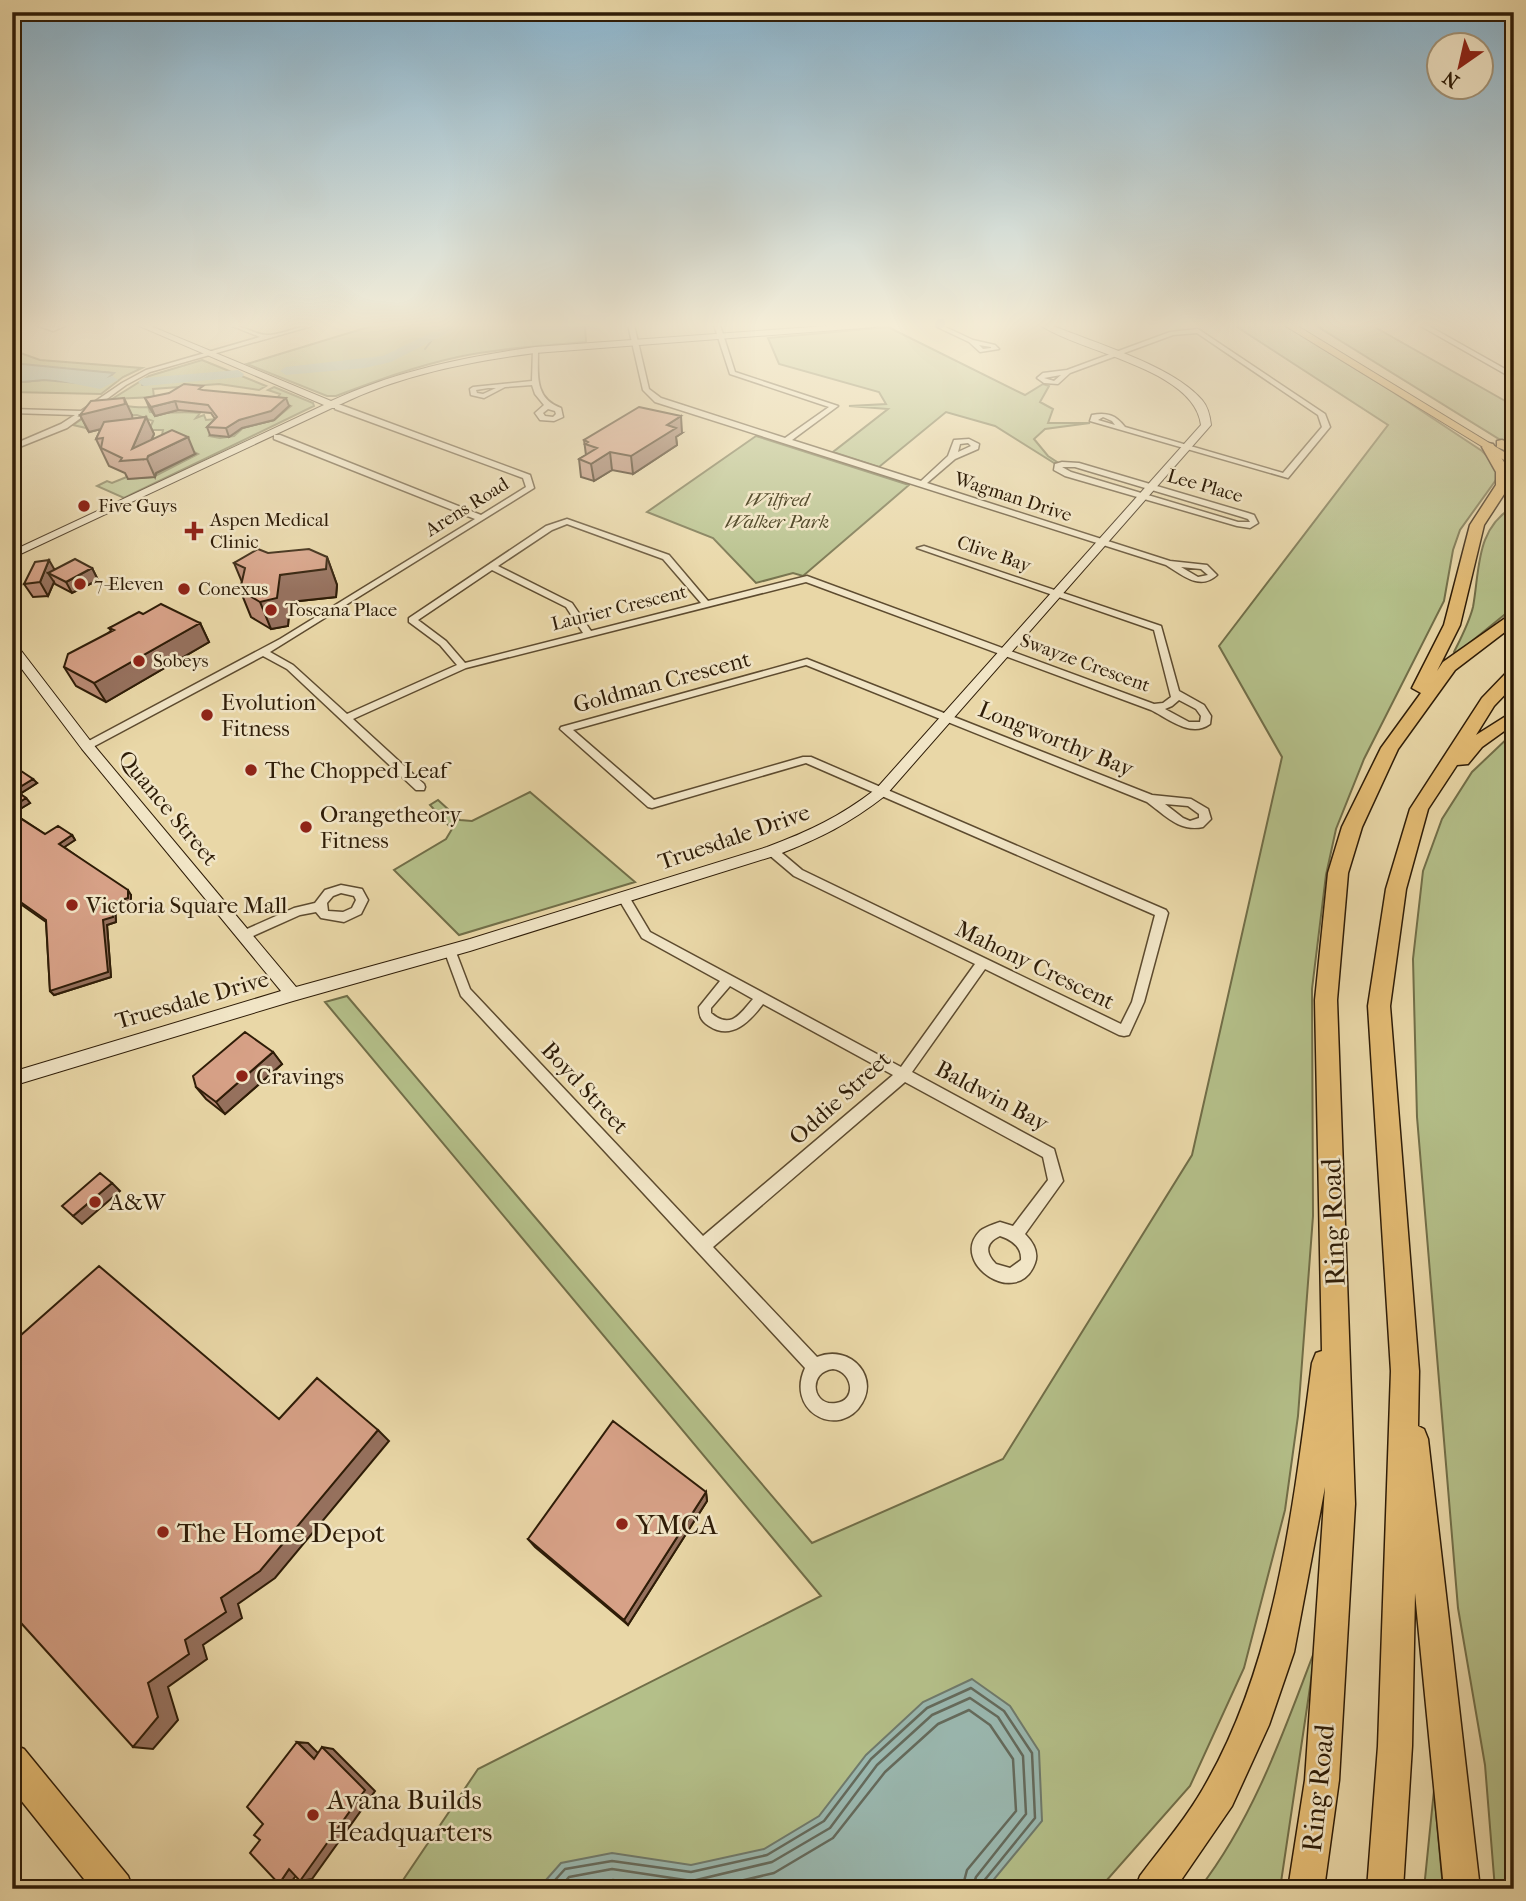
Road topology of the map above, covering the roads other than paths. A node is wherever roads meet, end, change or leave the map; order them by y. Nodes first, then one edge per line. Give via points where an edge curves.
1 (81, 414) edge
2 (315, 414) edge
3 (318, 414) edge
4 (356, 414) edge
5 (701, 414) edge
6 (823, 414) edge
7 (1205, 414) edge
8 (1321, 414) edge
9 (1444, 414) edge
10 (1449, 414) edge
11 (1122, 429) dead end
12 (277, 437) junction
13 (786, 441) junction
14 (1186, 447) junction
15 (12, 448) edge
16 (1504, 448) edge
17 (952, 457) dead end
18 (1514, 463) edge
19 (921, 485) junction
20 (1147, 492) junction
21 (1514, 496) edge
22 (1486, 510) junction
23 (481, 518) junction
24 (73, 531) junction
25 (1102, 542) junction
26 (921, 548) dead end
27 (12, 555) edge
28 (1169, 563) dead end
29 (12, 566) edge
30 (492, 567) junction
31 (1056, 593) junction
32 (706, 604) junction
33 (1514, 617) edge
34 (589, 633) junction
35 (12, 648) edge
36 (262, 652) junction
37 (1005, 652) junction
38 (463, 666) junction
39 (1514, 675) edge
40 (1175, 693) junction
41 (1153, 707) junction
42 (1514, 716) edge
43 (947, 717) junction
44 (346, 718) junction
45 (87, 746) junction
46 (1390, 748) junction
47 (420, 787) dead end
48 (881, 792) junction
49 (1150, 799) dead end
50 (1419, 809) junction
51 (772, 851) junction
52 (624, 898) junction
53 (320, 907) dead end
54 (244, 935) junction
55 (450, 950) junction
56 (983, 963) junction
57 (727, 981) junction
58 (293, 994) junction
59 (760, 999) junction
60 (902, 1074) junction
61 (12, 1079) edge
62 (1016, 1234) dead end
63 (704, 1245) junction
64 (1335, 1291) junction
65 (815, 1367) dead end
66 (1405, 1371) junction
67 (12, 1761) edge
68 (116, 1889) edge
69 (1153, 1889) edge
70 (1306, 1889) edge
71 (1385, 1889) edge
72 (1462, 1889) edge

1 - 15 street via 48,434
2 - 24 street
3 - 12 street
4 - 23 street, Arens Road via 527,477 530,488
5 - 13 street, Wagman Drive
6 - 13 street
7 - 14 street, Truesdale Drive via 1206,425
8 - 14 street via 1326,427 1285,476
9 - 16 main road
10 - 16 main road
11 - 14 street
12 - 23 street
12 - 24 street
13 - 19 street, Wagman Drive
14 - 20 street, Truesdale Drive
16 - 18 main road
16 - 22 highway via 1503,485
17 - 19 street
19 - 25 street, Wagman Drive
20 - 20 street via 1076,465 1058,466 1068,474
20 - 20 street, Lee Place via 1237,524 1254,523 1245,515
20 - 25 street, Truesdale Drive
21 - 22 highway
22 - 46 highway via 1470,544 1452,625
23 - 36 street, Arens Road
24 - 27 street
24 - 29 street
25 - 28 street, Wagman Drive
25 - 31 street, Truesdale Drive
26 - 31 street, Clive Bay
30 - 32 street via 567,521 666,558
30 - 34 street via 569,605
30 - 38 street via 412,620 443,643
31 - 37 street, Truesdale Drive
31 - 40 street, Swayze Crescent via 1158,628
32 - 34 street, Laurier Crescent
32 - 37 street, Laurier Crescent via 807,579
33 - 46 highway, Ring Road via 1449,666
34 - 38 street, Laurier Crescent
35 - 45 street, Quance Street
36 - 44 street via 290,667
36 - 45 street, Arens Road
37 - 41 street, Swayze Crescent
37 - 43 street, Truesdale Drive
38 - 44 street, Laurier Crescent
39 - 50 highway via 1488,702
40 - 41 street, Swayze Crescent via 1169,705
40 - 41 street, Swayze Crescent via 1200,707 1205,724 1191,727
42 - 50 highway via 1476,743
43 - 48 street, Truesdale Drive
43 - 48 street, Goldman Crescent via 807,662 565,729 652,804 807,759
43 - 49 street, Longworthy Bay
44 - 47 street
45 - 54 street, Quance Street
46 - 64 highway, Ring Road via 1352,827 1338,873 1326,1000
48 - 51 street, Truesdale Drive via 819,833
48 - 56 street, Mahony Crescent via 1162,913 1138,1002 1124,1031
50 - 66 highway via 1396,889 1379,1006
51 - 52 street, Truesdale Drive
51 - 56 street, Mahony Crescent via 798,873
52 - 55 street, Truesdale Drive
52 - 57 street via 646,935
53 - 54 street via 298,911
54 - 58 street, Quance Street
55 - 58 street, Truesdale Drive
55 - 63 street, Boyd Street via 465,992
56 - 60 street, Oddie Street
57 - 59 street
57 - 59 street via 705,1007 713,1024 727,1027 741,1022
58 - 61 street, Truesdale Drive
59 - 60 street
60 - 62 street, Baldwin Bay via 1049,1153 1056,1181
60 - 63 street, Oddie Street
63 - 65 street
64 - 69 highway via 1311,1481 1278,1652 1252,1725 1220,1794
64 - 70 highway, Ring Road via 1340,1504 1322,1780
66 - 71 highway via 1395,1745
66 - 72 highway
67 - 68 highway

